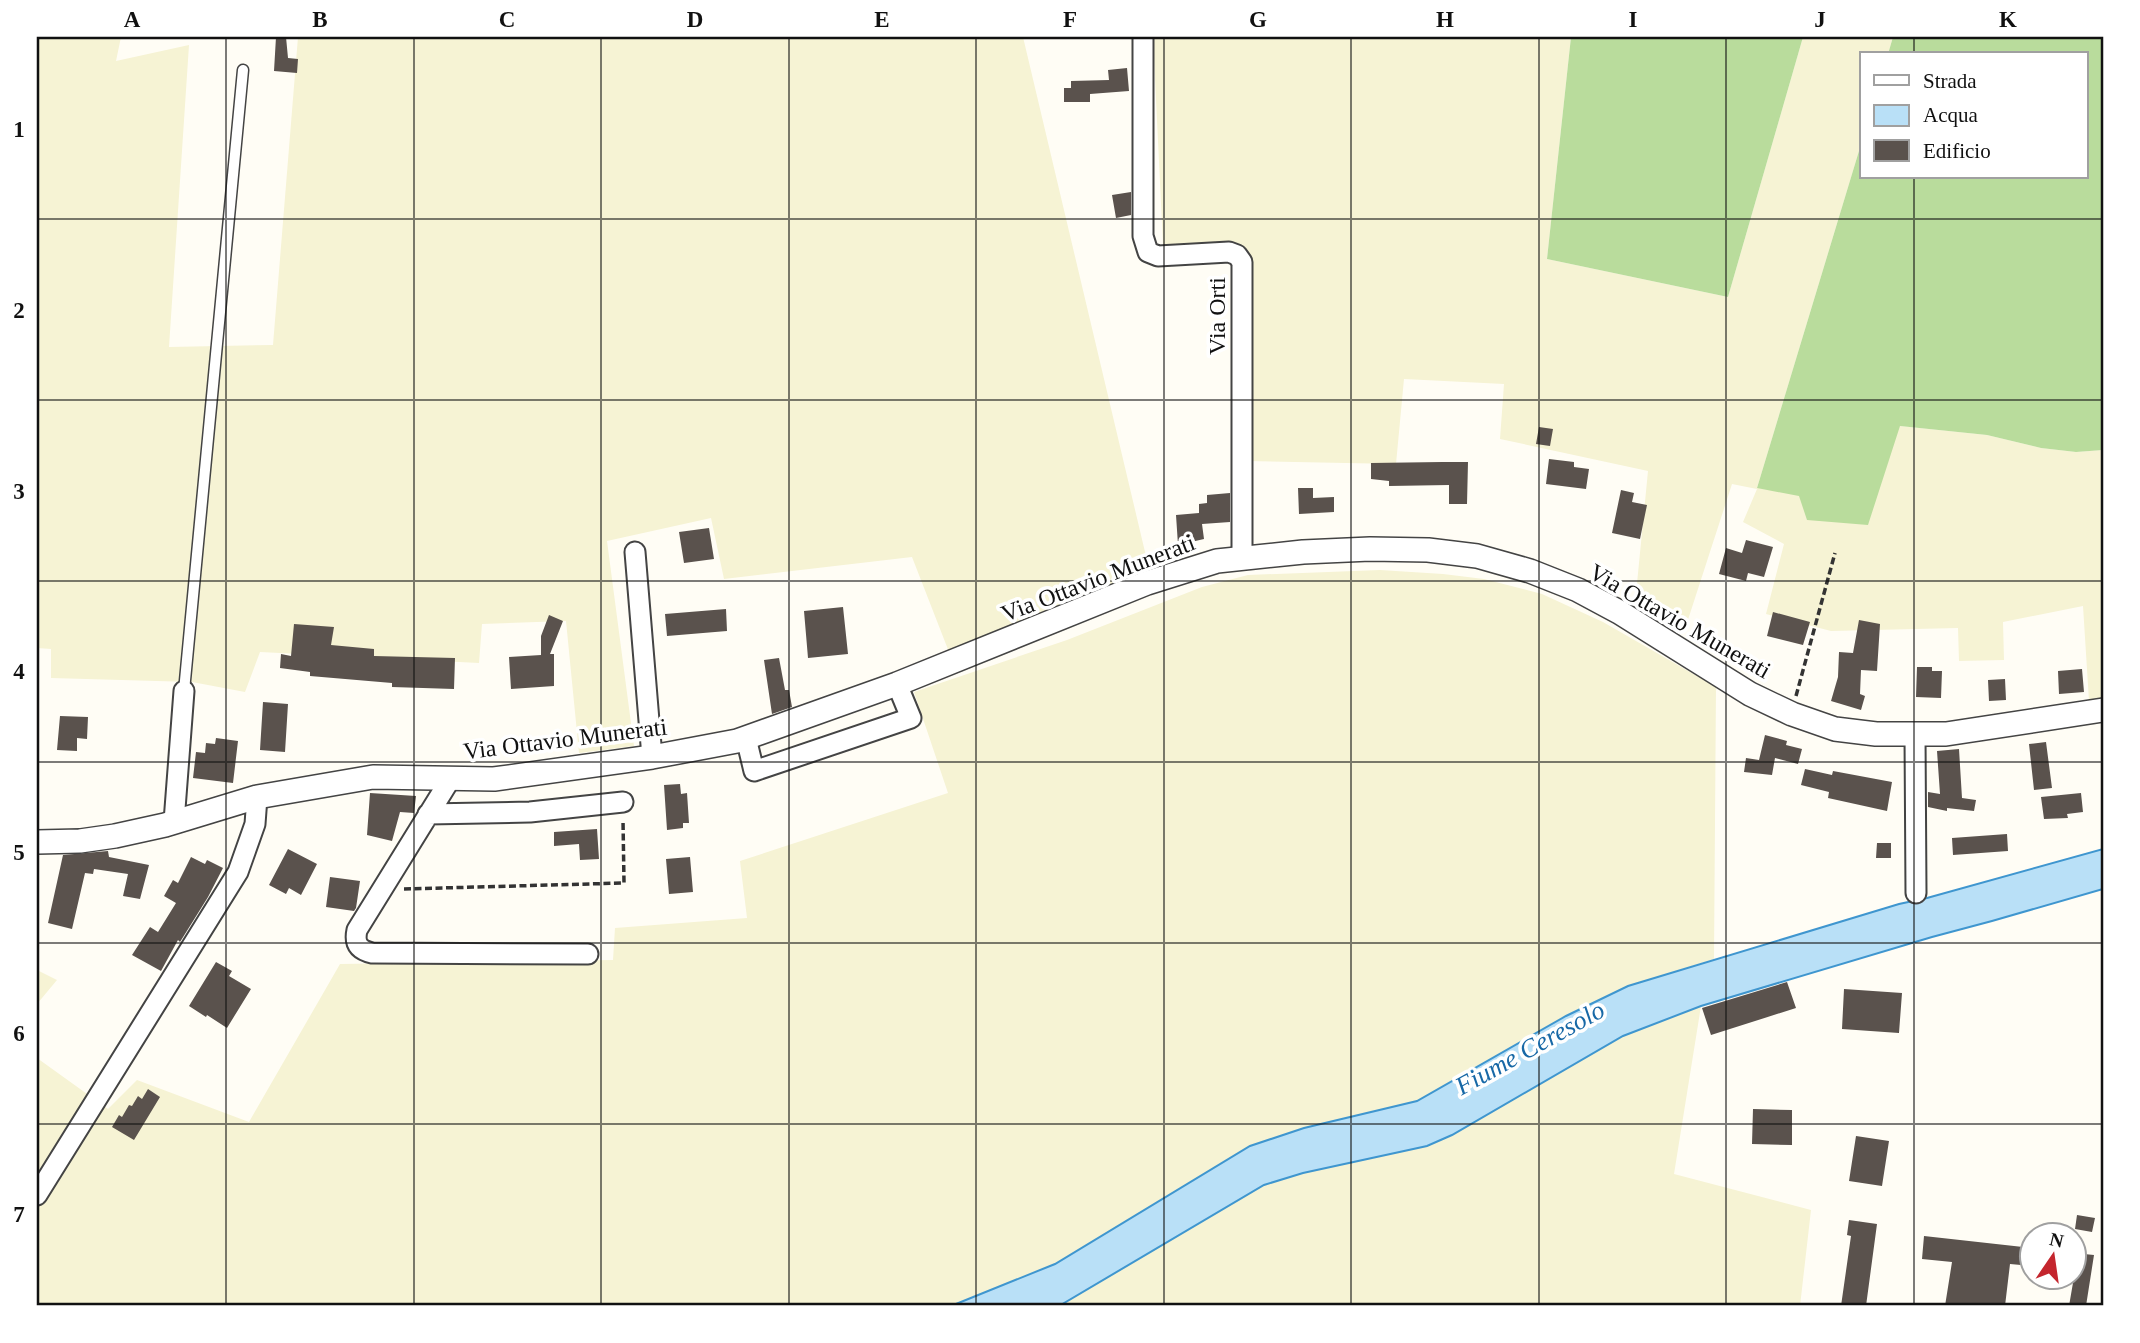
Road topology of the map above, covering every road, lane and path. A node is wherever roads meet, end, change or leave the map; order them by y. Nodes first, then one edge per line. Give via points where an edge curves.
1 (1143, 37) edge
2 (243, 70) dead end
3 (635, 552) dead end
4 (1835, 553) dead end
5 (1242, 558) junction
6 (897, 684) junction
7 (184, 691) joint
8 (2103, 710) edge
9 (1792, 714) junction
10 (1915, 735) junction
11 (746, 738) junction
12 (652, 758) junction
13 (451, 778) junction
14 (257, 797) junction
15 (623, 802) joint
16 (428, 814) junction
17 (174, 822) junction
18 (37, 842) edge
19 (386, 884) junction
20 (1916, 893) dead end
21 (589, 954) dead end
22 (37, 1195) edge

1 - 5 street, Via Orti via 1145,246 1158,256 1229,252 1242,262
2 - 7 lane
3 - 12 street
4 - 9 path
5 - 6 street, Via Ottavio Munerati via 1147,583
5 - 9 street, Via Ottavio Munerati via 1428,550 1477,556 1530,571 1619,612 1750,694
6 - 11 street, Via Ottavio Munerati
6 - 11 street via 911,718 754,771
7 - 17 street
8 - 10 street, Via Ottavio Munerati
9 - 10 street, Via Ottavio Munerati via 1835,729
10 - 20 street
11 - 12 street, Via Ottavio Munerati
12 - 13 street, Via Ottavio Munerati via 494,779
13 - 14 street, Via Ottavio Munerati via 373,776
13 - 16 street
14 - 17 street, Via Ottavio Munerati
14 - 22 street via 256,824 238,872
15 - 16 street via 530,812
15 - 19 path via 624,883 412,889
16 - 19 street
17 - 18 street, Via Ottavio Munerati via 103,838
19 - 21 street via 357,930 360,950

